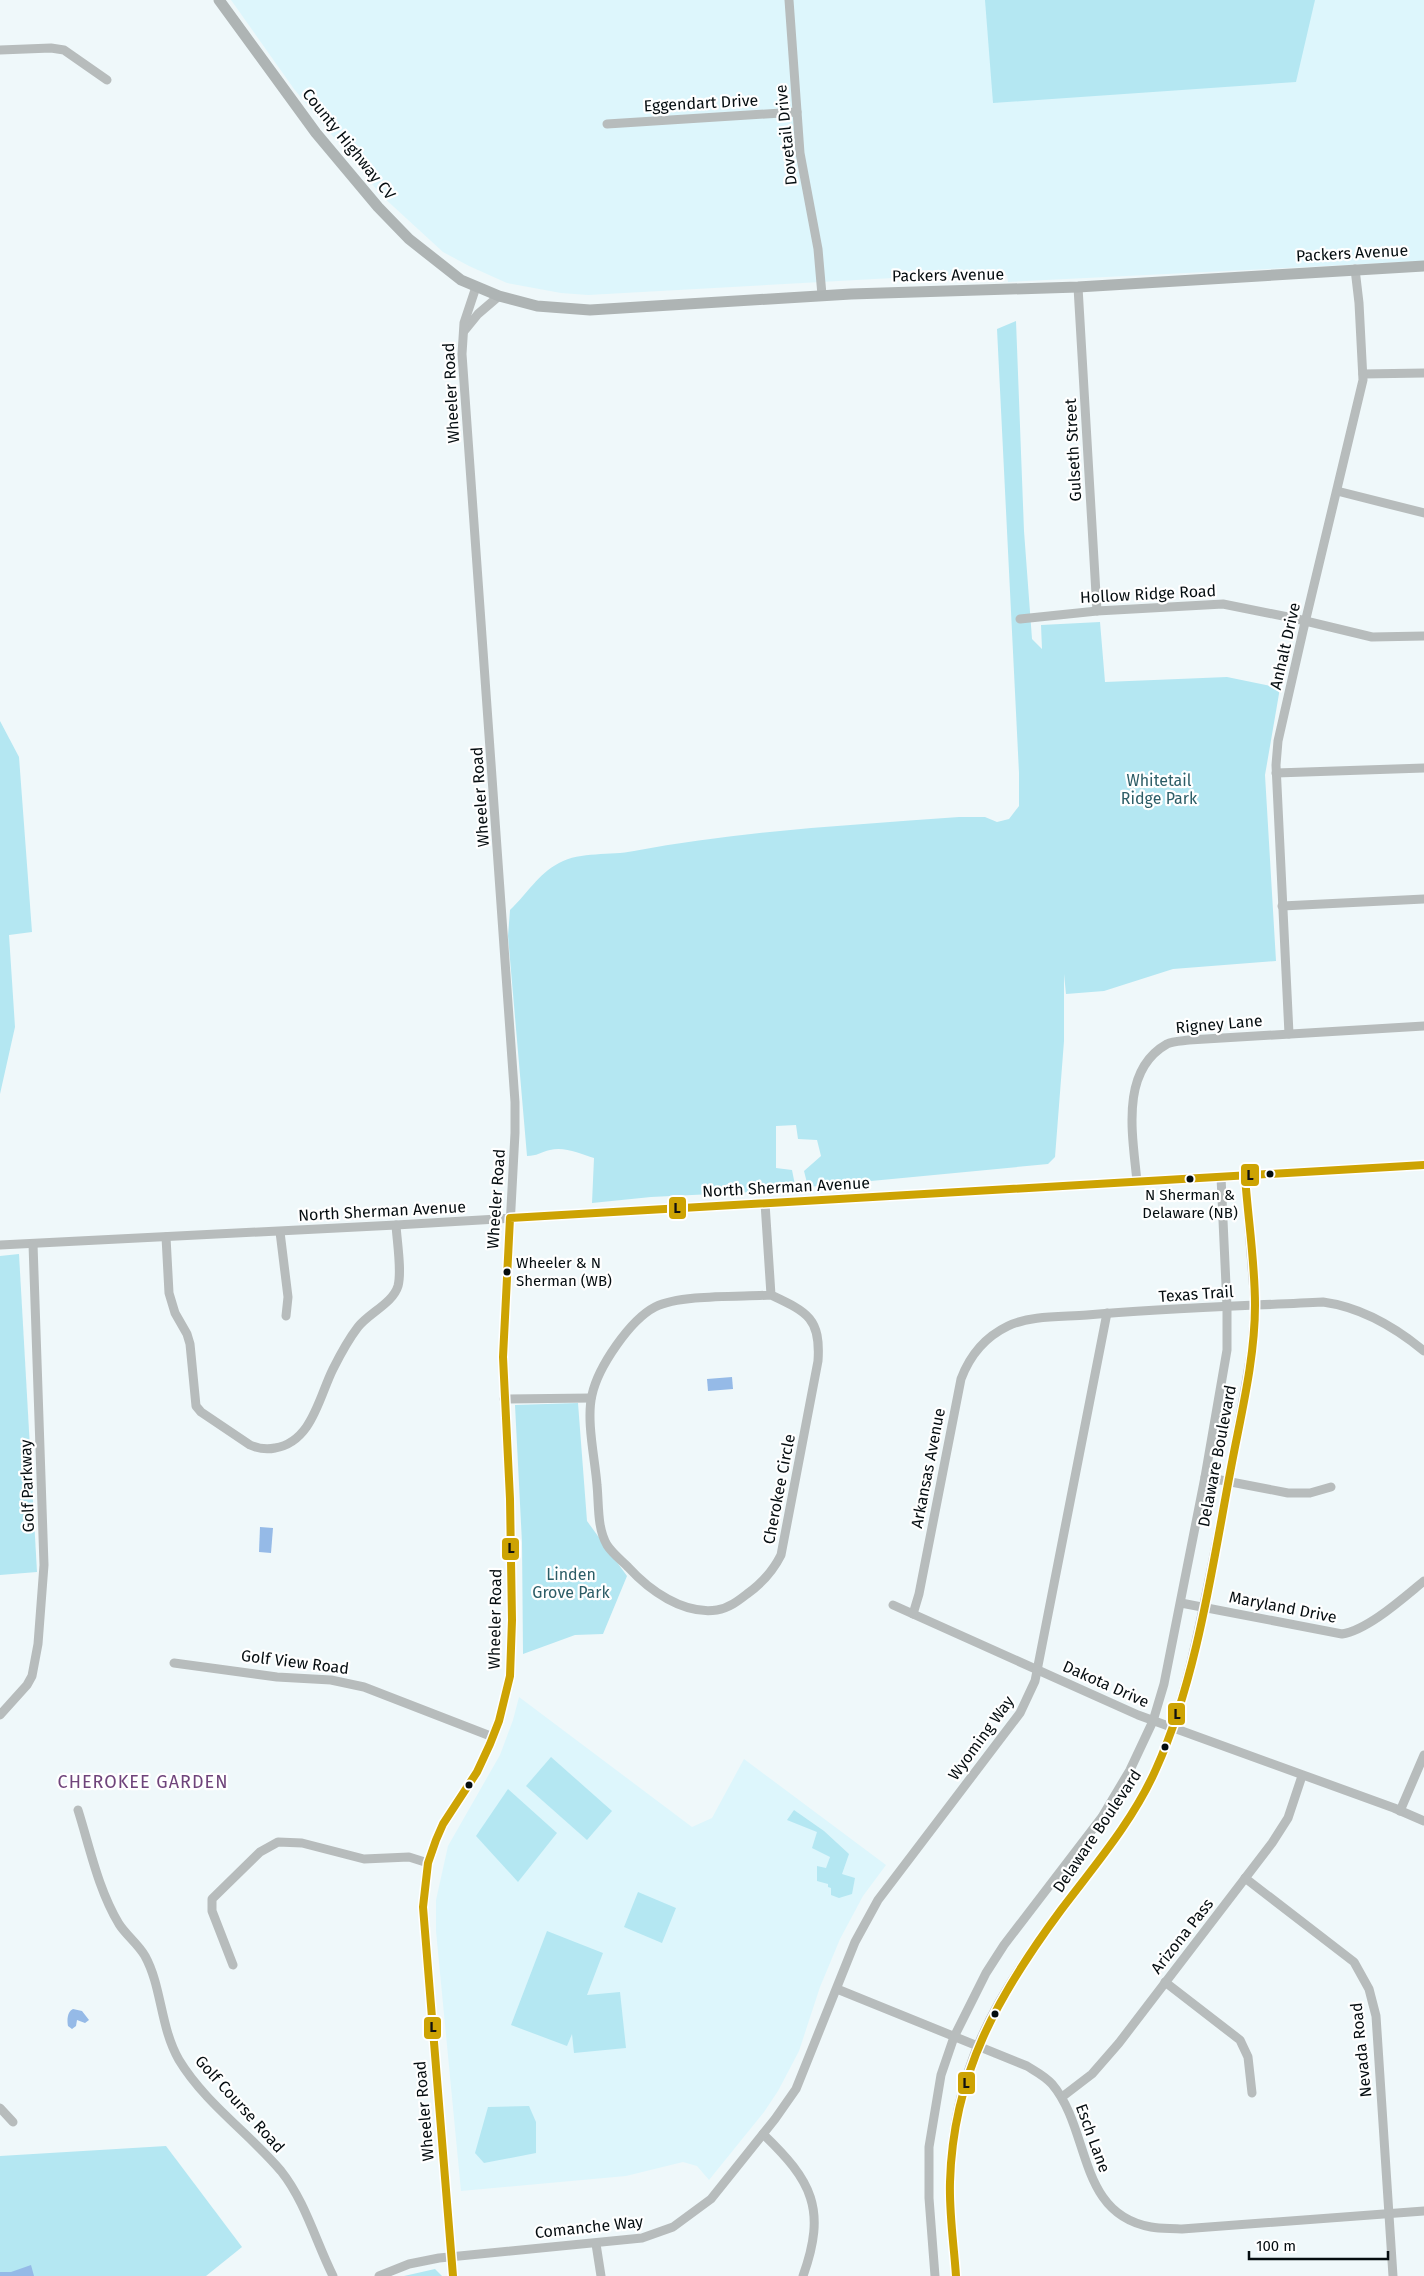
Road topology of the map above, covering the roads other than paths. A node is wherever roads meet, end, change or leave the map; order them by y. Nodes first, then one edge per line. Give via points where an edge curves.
1 (219, 0) edge
2 (789, 0) edge
3 (0, 50) edge
4 (107, 80) dead end
5 (797, 112) junction
6 (607, 124) dead end
7 (1424, 266) edge
8 (1355, 269) junction
9 (476, 287) junction
10 (1078, 287) junction
11 (822, 295) junction
12 (499, 296) junction
13 (463, 332) junction
14 (1424, 373) edge
15 (1363, 374) junction
16 (1337, 491) junction
17 (1424, 513) edge
18 (1097, 611) junction
19 (1020, 619) dead end
20 (1305, 622) junction
21 (1424, 636) edge
22 (1424, 768) edge
23 (1276, 773) junction
24 (1424, 899) edge
25 (1282, 906) junction
26 (1424, 1026) edge
27 (1289, 1034) junction
28 (1424, 1165) edge
29 (1245, 1176) junction
30 (1221, 1178) junction
31 (1137, 1182) junction
32 (765, 1203) junction
33 (510, 1218) junction
34 (396, 1226) junction
35 (280, 1232) junction
36 (166, 1237) junction
37 (33, 1244) junction
38 (0, 1245) edge
39 (771, 1295) junction
40 (1255, 1305) junction
41 (1228, 1307) junction
42 (1108, 1313) junction
43 (286, 1316) dead end
44 (991, 1337) joint
45 (1424, 1351) edge
46 (591, 1398) junction
47 (504, 1399) junction
48 (1205, 1477) junction
49 (1228, 1481) junction
50 (1331, 1487) dead end
51 (1424, 1581) edge
52 (1181, 1603) junction
53 (893, 1605) dead end
54 (1204, 1607) junction
55 (913, 1614) junction
56 (174, 1663) dead end
57 (1037, 1670) junction
58 (0, 1715) edge
59 (1153, 1721) junction
60 (1173, 1728) junction
61 (493, 1737) junction
62 (1424, 1755) edge
63 (1302, 1776) junction
64 (78, 1810) dead end
65 (1400, 1811) junction
66 (1424, 1822) edge
67 (428, 1863) junction
68 (1245, 1878) junction
69 (233, 1965) dead end
70 (1165, 1982) junction
71 (837, 1989) junction
72 (954, 2037) junction
73 (977, 2046) junction
74 (1252, 2093) dead end
75 (1062, 2097) junction
76 (0, 2108) edge
77 (13, 2122) dead end
78 (763, 2134) junction
79 (1424, 2211) edge
80 (1390, 2214) junction
81 (596, 2244) junction
82 (451, 2257) junction
83 (333, 2276) edge
84 (379, 2276) edge
85 (453, 2276) edge
86 (601, 2276) edge
87 (803, 2276) edge
88 (935, 2276) edge
89 (956, 2276) edge
90 (1393, 2276) edge

1 - 9 main road, County Highway CV via 316,133 378,207 426,254
2 - 5 street, Dovetail Drive
3 - 4 street via 64,50
5 - 6 street, Eggendart Drive
5 - 11 street, Dovetail Drive via 800,153 818,249
7 - 8 main road, Packers Avenue
8 - 10 main road, Packers Avenue
8 - 15 street, Anhalt Drive
9 - 12 main road, Packers Avenue
9 - 13 street, Wheeler Road
10 - 11 main road, Packers Avenue
10 - 18 street, Gulseth Street
11 - 12 main road, Packers Avenue via 590,310 537,306
12 - 13 street
13 - 33 street, Wheeler Road via 465,400 515,1102
14 - 15 street
15 - 16 street, Anhalt Drive
16 - 17 street
16 - 20 street, Anhalt Drive
18 - 19 street, Hollow Ridge Road
18 - 20 street, Hollow Ridge Road via 1223,604
20 - 21 street, Hollow Ridge Road via 1372,637
20 - 23 street, Anhalt Drive via 1278,741
22 - 23 street
23 - 25 street, Anhalt Drive
24 - 25 street
25 - 27 street, Anhalt Drive
26 - 27 street, Rigney Lane
27 - 31 street, Rigney Lane via 1168,1043 1154,1054 1133,1090
28 - 29 street, North Sherman Avenue
29 - 30 street, North Sherman Avenue
29 - 40 street, Delaware Boulevard
30 - 31 street, North Sherman Avenue
30 - 41 street, Delaware Boulevard
31 - 32 street, North Sherman Avenue
32 - 33 street, North Sherman Avenue
32 - 39 street
33 - 34 street, North Sherman Avenue
33 - 47 street, Wheeler Road
34 - 35 street, North Sherman Avenue
34 - 36 street via 399,1280 395,1292 359,1326 335,1365 305,1430 285,1446 258,1449 201,1412 195,1402 190,1344 171,1302
35 - 36 street, North Sherman Avenue
35 - 43 street via 288,1297
36 - 37 street, North Sherman Avenue
37 - 38 street, North Sherman Avenue
37 - 58 street, Golf Parkway via 44,1565 38,1644 32,1676
39 - 46 street, Cherokee Circle via 685,1300 656,1306 642,1315 614,1347
39 - 46 street, Cherokee Circle via 798,1308 815,1325 820,1342 818,1361 781,1555 775,1568 756,1588 732,1605 716,1610 692,1608 668,1600 633,1573 607,1544 599,1521
40 - 41 street, Texas Trail
40 - 45 street, Texas Trail via 1323,1302 1342,1305 1381,1322
40 - 49 street, Delaware Boulevard via 1252,1348
41 - 42 street, Texas Trail
41 - 48 street, Delaware Boulevard via 1227,1350
42 - 44 street, Texas Trail via 1033,1319 1008,1326
42 - 57 street, Wyoming Way
44 - 55 street, Arkansas Avenue via 977,1350 961,1379
46 - 47 street
47 - 61 street, Wheeler Road via 510,1499 512,1646 506,1698
48 - 49 street
48 - 52 street, Delaware Boulevard
49 - 50 street via 1302,1494
49 - 54 street, Delaware Boulevard
51 - 54 street, Maryland Drive via 1378,1616 1342,1634
52 - 54 street, Maryland Drive
52 - 59 street, Delaware Boulevard
53 - 55 street, Dakota Drive
54 - 60 street, Delaware Boulevard
55 - 57 street, Dakota Drive
56 - 61 street, Golf View Road via 364,1686
57 - 59 street, Dakota Drive
57 - 71 street, Wyoming Way via 1020,1713 878,1900 855,1942
59 - 60 street, Dakota Drive
59 - 72 street, Delaware Boulevard via 1130,1770 1102,1817 986,1972
60 - 63 street, Dakota Drive
60 - 73 street, Delaware Boulevard via 1156,1770 1137,1804 1023,1960 1003,1992
61 - 67 street, Wheeler Road via 477,1772 443,1824
62 - 65 street
63 - 65 street, Dakota Drive
63 - 68 street, Arizona Pass via 1288,1818
64 - 83 street, Golf Course Road via 98,1878 119,1923 145,1956 166,2029 180,2060 201,2087 282,2173 304,2210
65 - 66 street, Dakota Drive
67 - 69 street via 409,1858 351,1857 290,1841 270,1846 212,1898 212,1911
67 - 82 street, Wheeler Road via 423,1907
68 - 70 street, Arizona Pass
68 - 80 street, Nevada Road via 1354,1962 1369,1988 1376,2016
70 - 74 street via 1240,2040 1248,2058
70 - 75 street, Arizona Pass via 1092,2074
71 - 72 street, Esch Lane
71 - 78 street, Wyoming Way via 796,2089
72 - 73 street, Esch Lane
72 - 88 street, Delaware Boulevard via 941,2075 929,2147
73 - 75 street, Esch Lane via 1027,2066 1047,2080
73 - 89 street, Delaware Boulevard via 962,2092 952,2154 950,2198
75 - 80 street, Esch Lane via 1096,2187 1115,2212 1134,2222 1151,2227 1182,2228
76 - 77 street
78 - 81 street, Comanche Way via 710,2199 685,2220 654,2235
78 - 87 street via 794,2165 811,2200 815,2224 812,2251
79 - 80 street, Esch Lane
80 - 90 street, Nevada Road
81 - 82 street, Comanche Way
81 - 86 street
82 - 84 street, Comanche Way via 408,2264
82 - 85 street, Wheeler Road

